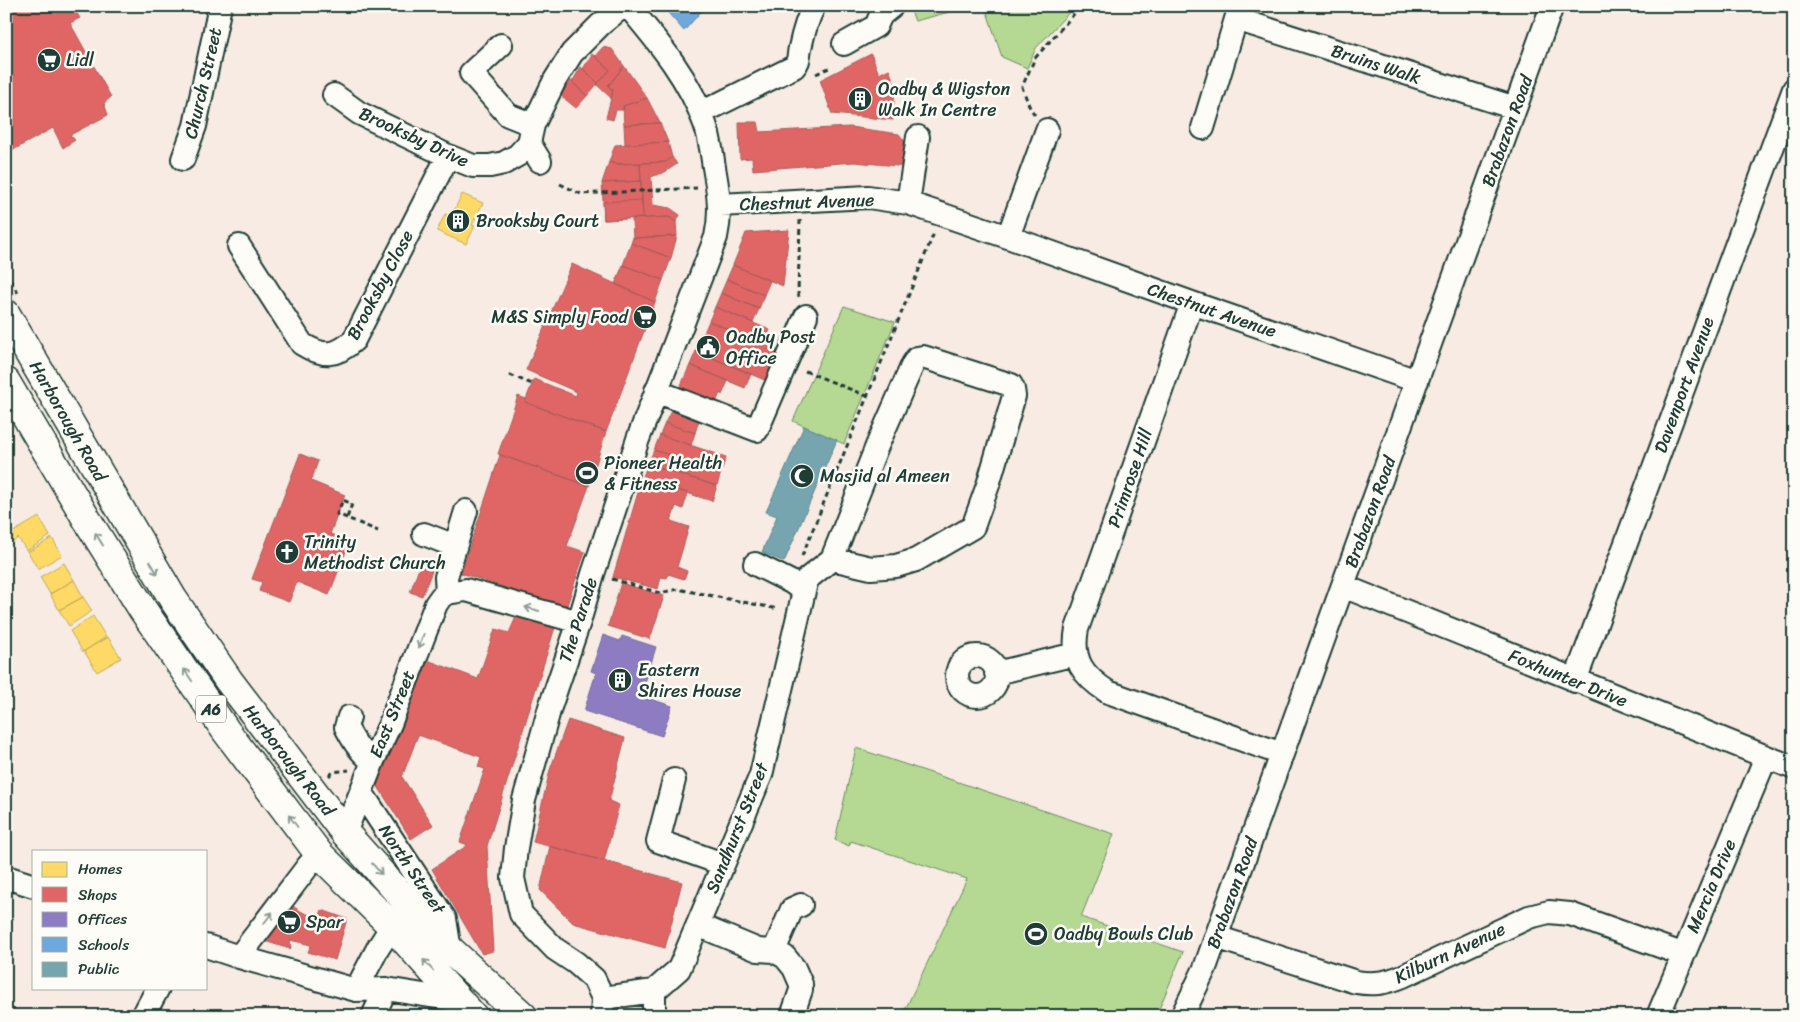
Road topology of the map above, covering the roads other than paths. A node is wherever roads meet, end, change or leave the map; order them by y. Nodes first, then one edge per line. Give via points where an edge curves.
1 (220, 6) edge
2 (623, 6) edge
3 (628, 6) edge
4 (814, 6) edge
5 (892, 6) edge
6 (1552, 6) edge
7 (1238, 13) edge
8 (844, 44) dead end
9 (501, 45) dead end
10 (1794, 90) edge
11 (334, 96) dead end
12 (1515, 108) junction
13 (701, 113) junction
14 (1203, 128) dead end
15 (1047, 130) road end
16 (918, 137) dead end
17 (534, 143) junction
18 (448, 156) junction
19 (183, 159) dead end
20 (718, 196) junction
21 (908, 203) junction
22 (1008, 236) junction
23 (239, 246) dead end
24 (1192, 303) junction
25 (6, 314) edge
26 (806, 316) road end
27 (1417, 381) junction
28 (6, 382) edge
29 (656, 391) junction
30 (466, 511) dead end
31 (424, 534) dead end
32 (456, 546) junction
33 (832, 559) junction
34 (755, 564) dead end
35 (797, 586) junction
36 (1343, 586) junction
37 (444, 595) junction
38 (579, 622) junction
39 (1076, 654) junction
40 (996, 673) dead end
41 (1575, 681) junction
42 (348, 717) dead end
43 (1282, 754) junction
44 (1766, 757) junction
45 (372, 761) junction
46 (1794, 768) edge
47 (674, 780) dead end
48 (361, 792) junction
49 (345, 833) junction
50 (319, 854) junction
51 (723, 864) junction
52 (6, 876) edge
53 (32, 885) edge
54 (801, 905) dead end
55 (698, 925) junction
56 (392, 926) junction
57 (1216, 937) junction
58 (208, 947) edge
59 (450, 950) junction
60 (774, 951) junction
61 (1682, 954) junction
62 (238, 957) junction
63 (386, 989) junction
64 (157, 990) edge
65 (356, 990) junction
66 (654, 991) junction
67 (602, 1007) edge
68 (467, 1008) edge
69 (143, 1016) edge
70 (373, 1016) edge
71 (495, 1016) edge
72 (523, 1016) edge
73 (654, 1016) edge
74 (792, 1016) edge
75 (1182, 1016) edge
76 (1658, 1016) edge

1 - 19 street, Church Street via 195,126
2 - 17 street, Brooksby Drive via 572,53 555,80
3 - 13 street, The Parade via 669,55
4 - 13 street via 807,18 799,62 794,67
5 - 8 street via 881,15 876,26
6 - 12 street, Brabazon Road
7 - 12 street, Bruins Walk
7 - 14 street
9 - 17 street via 471,72
10 - 41 street, Davenport Avenue
11 - 18 street, Brooksby Drive via 359,112
12 - 27 street, Brabazon Road
13 - 20 street, The Parade via 710,140
15 - 22 street
16 - 21 street
17 - 18 street, Brooksby Drive via 504,163 490,166 473,166
18 - 23 street, Brooksby Close via 354,340 344,350 331,354 315,352 302,344
20 - 21 street, Chestnut Avenue via 800,200 868,198
20 - 29 street, The Parade via 716,237
21 - 22 street, Chestnut Avenue
22 - 24 street, Chestnut Avenue
24 - 27 street, Chestnut Avenue
24 - 39 street, Primrose Hill via 1077,629
25 -> 49 highway, Harborough Road / A6 via 173,599 229,681
26 - 29 street via 756,430
27 - 36 street, Brabazon Road
50 -> 28 highway, Harborough Road / A6 via 226,731 143,610
29 - 38 street, The Parade
30 - 32 street
31 - 32 street
32 - 37 street
33 - 33 street via 877,446 917,358 923,357 1011,385 1014,396 973,527 916,560 896,566 871,568
33 - 35 street, Sandhurst Street
34 - 35 street
35 - 51 street, Sandhurst Street via 798,614 761,775
36 - 41 street, Foxhunter Drive
36 - 43 street, Brabazon Road
38 -> 37 street via 466,590
37 -> 45 street, East Street via 431,616 390,724
38 - 67 street, The Parade via 550,706 524,800 513,878 521,914 555,949 594,979
39 - 40 street
39 - 43 street, Primrose Hill via 1092,682 1108,692
41 - 44 street, Foxhunter Drive
42 - 45 street via 346,727 355,743
43 - 57 street, Brabazon Road
44 - 46 street, Foxhunter Drive
44 - 61 street, Mercia Drive
45 - 48 street, East Street
47 - 51 street via 658,841
48 - 49 street, East Street
48 - 59 street, North Street via 445,919
49 - 50 highway
49 -> 59 highway, Harborough Road / A6
50 - 56 highway, Harborough Road / A6
62 -> 50 street
51 - 55 street, Sandhurst Street
52 - 53 street
54 - 60 street via 792,909
55 - 60 street via 758,950
55 - 66 street, Sandhurst Street via 679,968
56 - 65 street
68 -> 56 highway, Harborough Road / A6
57 - 61 street, Kilburn Avenue via 1371,985 1403,976 1529,917 1549,912 1570,914
57 - 75 street, Brabazon Road
58 - 62 street
59 - 71 highway, A6 via 455,974
59 - 72 highway, Harborough Road / A6
60 - 74 street via 785,957 794,968 801,984
61 - 76 street, Mercia Drive
62 - 65 street
63 - 65 street
63 - 68 street
63 - 70 street
64 - 69 street
66 - 67 street
66 - 73 street

